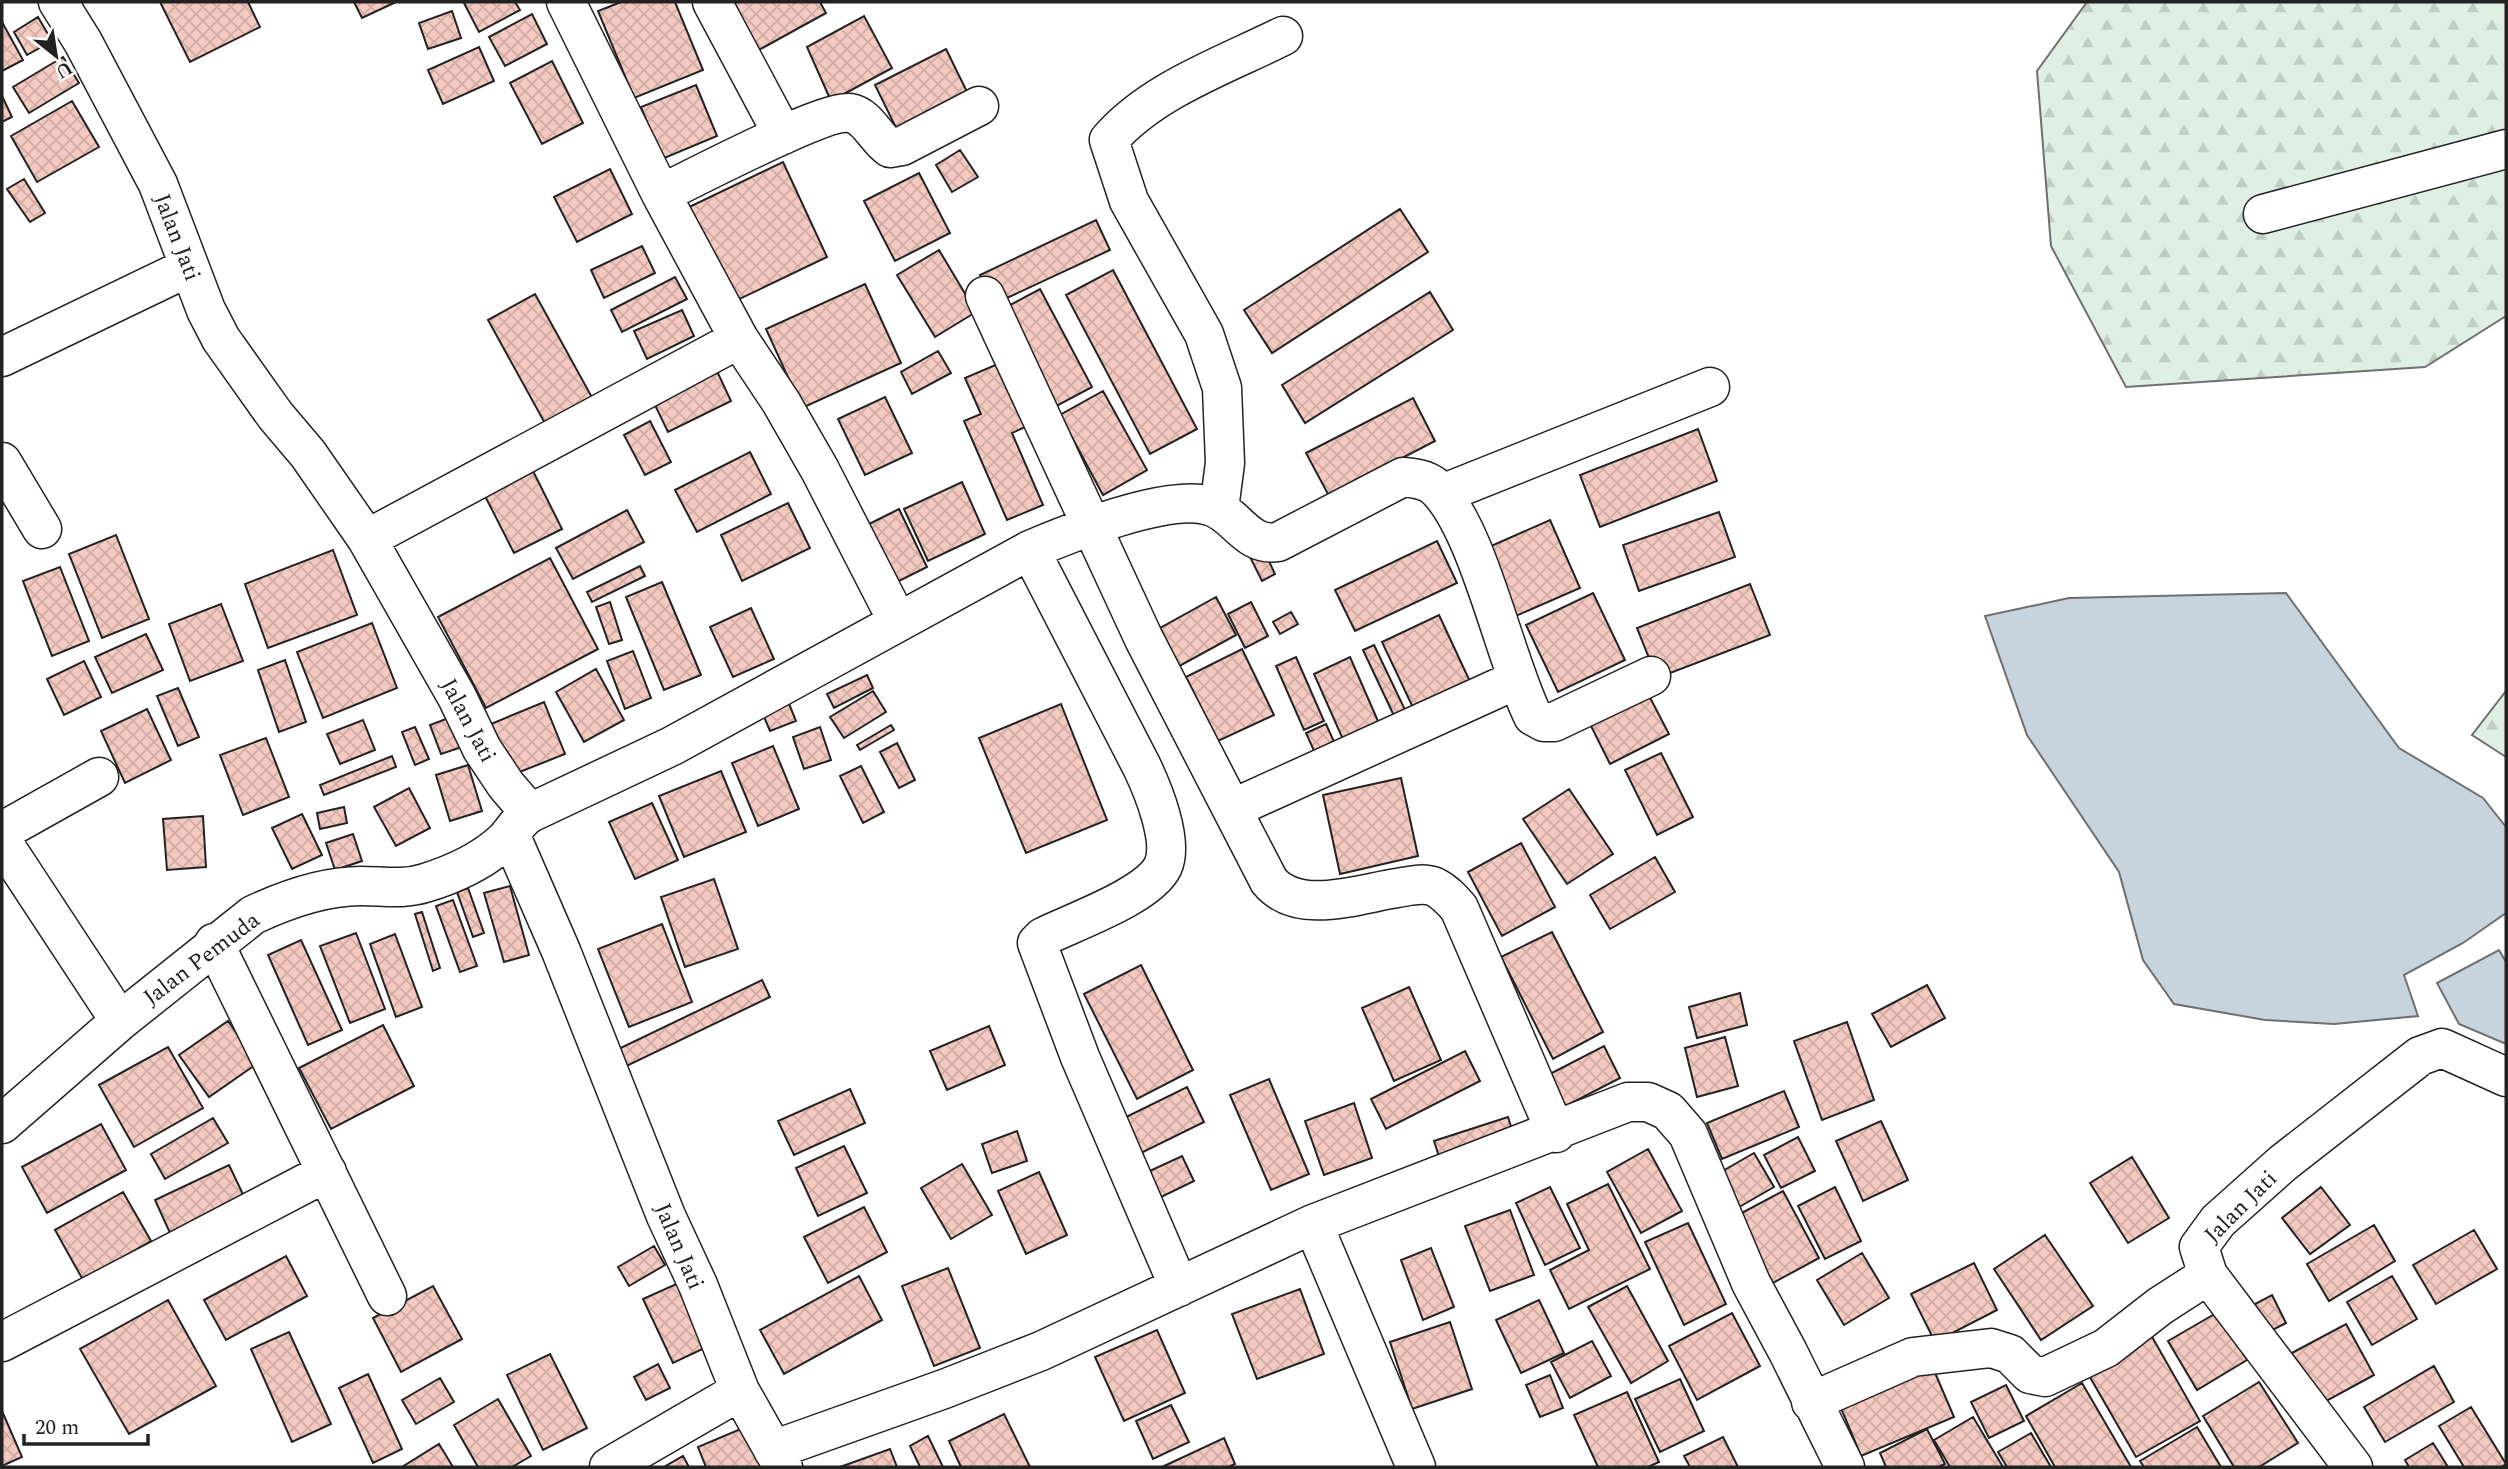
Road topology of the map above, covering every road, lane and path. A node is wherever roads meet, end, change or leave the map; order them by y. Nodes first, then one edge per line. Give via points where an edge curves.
1 (58, 2) edge
2 (712, 2) edge
3 (568, 3) edge
4 (1283, 36) dead end
5 (979, 106) dead end
6 (783, 135) junction
7 (2506, 149) edge
8 (661, 194) junction
9 (2263, 214) dead end
10 (189, 267) junction
11 (985, 296) dead end
12 (739, 339) junction
13 (2, 357) edge
14 (1710, 387) dead end
15 (2, 462) edge
16 (1442, 494) junction
17 (1219, 509) junction
18 (1093, 523) junction
19 (41, 529) dead end
20 (367, 539) junction
21 (1030, 550) junction
22 (898, 622) junction
23 (1651, 676) dead end
24 (1518, 679) junction
25 (99, 777) dead end
26 (1234, 808) junction
27 (520, 824) junction
28 (214, 943) junction
29 (120, 1021) junction
30 (2506, 1077) edge
31 (2, 1124) edge
32 (1556, 1132) junction
33 (327, 1172) junction
34 (1313, 1224) junction
35 (2208, 1275) junction
36 (1179, 1287) junction
37 (387, 1296) dead end
38 (2, 1342) edge
39 (740, 1391) junction
40 (1811, 1402) junction
41 (778, 1458) edge
42 (609, 1467) edge
43 (1416, 1467) edge
44 (1845, 1467) edge
45 (2353, 1467) edge

1 - 10 street, Jalan Jati via 158,184
2 - 6 street
3 - 8 street
4 - 17 street via 1151,104 1128,118 1109,140 1129,201 1204,334 1222,388 1225,463
5 - 6 street via 890,148 852,113
6 - 8 street
7 - 9 street
8 - 12 street
10 - 13 street
10 - 20 street, Jalan Jati via 221,339
11 - 18 street
12 - 20 street
12 - 22 street via 820,470
14 - 16 street
15 - 19 street
16 - 17 street via 1431,483 1404,477 1266,544
16 - 24 street via 1474,556
17 - 18 street, Jalan Pemuda via 1172,506
18 - 21 street, Jalan Pemuda
18 - 26 street via 1144,639
20 - 27 street, Jalan Jati via 506,785
21 - 22 street, Jalan Pemuda
21 - 36 street via 1142,767 1164,834 1164,865 1148,886 1037,943 1080,1057
22 - 27 street, Jalan Pemuda
23 - 24 street via 1554,722 1533,716
24 - 26 street
25 - 29 street via 8,828 5,846
26 - 32 street via 1269,881 1293,900 1322,900 1422,884 1460,908
27 - 28 street, Jalan Pemuda via 479,860 423,884 387,889 360,886 278,903
27 - 39 street, Jalan Jati via 561,951
28 - 29 street, Jalan Pemuda
28 - 33 street
29 - 31 street, Jalan Pemuda
30 - 35 street, Jalan Jati via 2442,1048 2420,1056 2283,1163 2218,1222 2199,1247
32 - 34 street
32 - 40 street via 1628,1102 1648,1102 1668,1111 1688,1133 1745,1271
33 - 37 street
33 - 38 street
34 - 36 street
34 - 43 street
35 - 40 street via 2106,1348 2045,1377 2030,1374 2010,1354 1991,1348 1913,1357
35 - 45 street, Jalan Jati
36 - 41 street via 1041,1351
39 - 41 street, Jalan Jati
39 - 42 street
40 - 44 street

